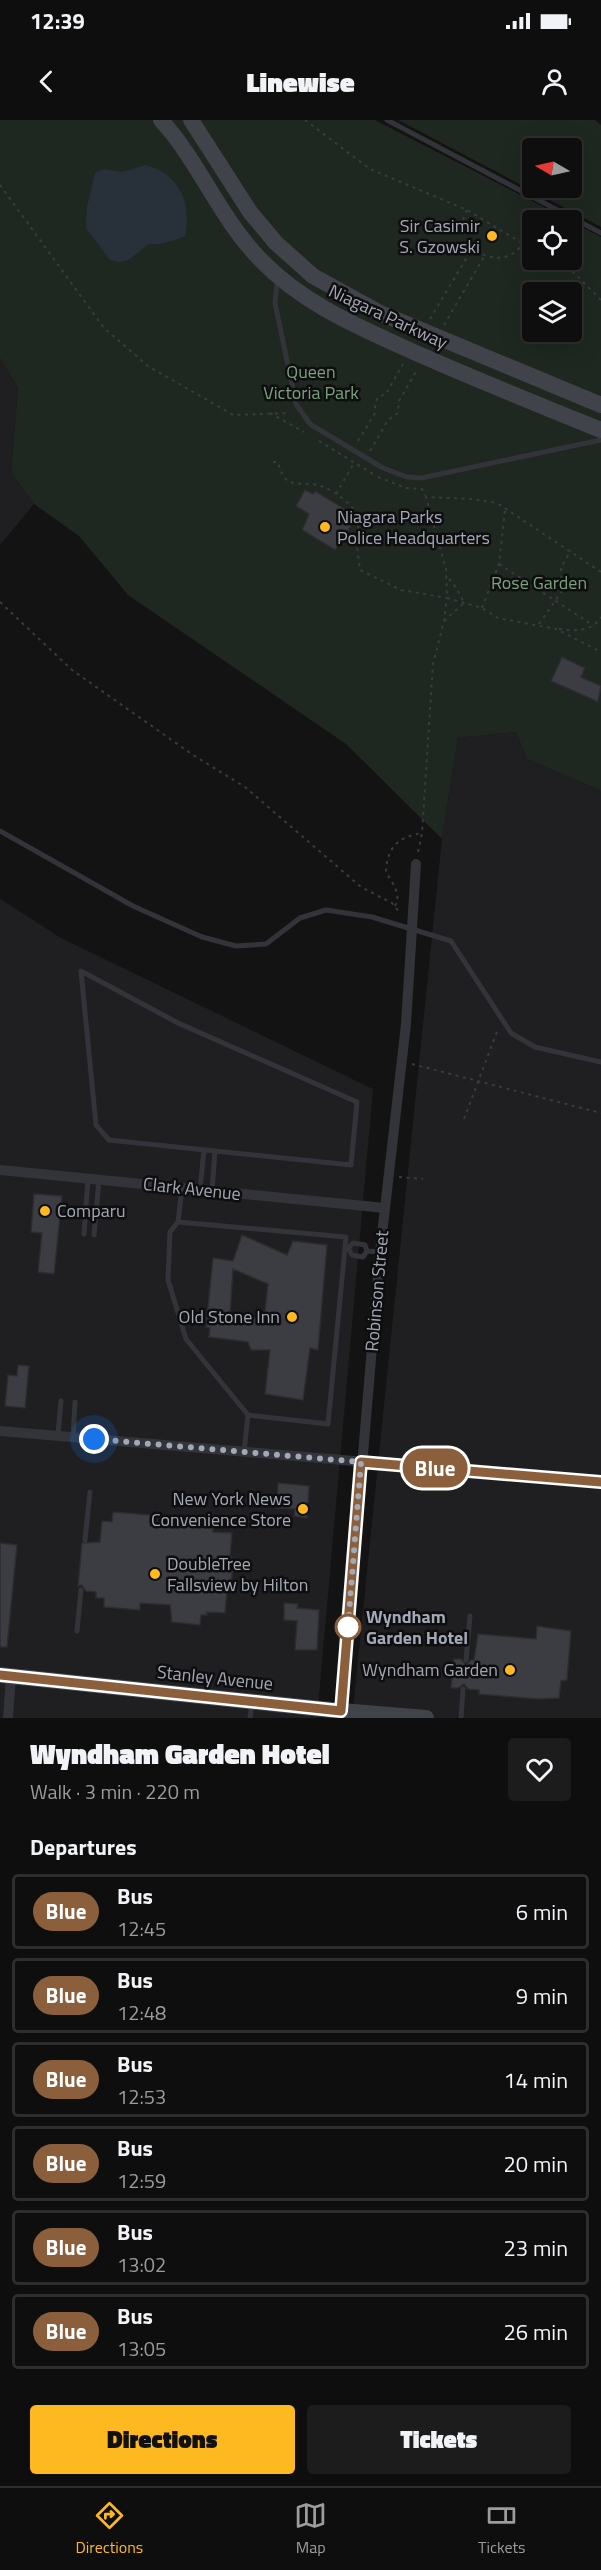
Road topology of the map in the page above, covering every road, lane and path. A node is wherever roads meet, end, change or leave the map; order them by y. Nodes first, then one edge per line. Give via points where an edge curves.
1 (161, 120) edge
2 (191, 120) edge
3 (305, 120) edge
4 (387, 120) edge
5 (0, 185) edge
6 (467, 210) junction
7 (601, 233) edge
8 (522, 243) edge
9 (522, 245) edge
10 (473, 247) junction
11 (486, 255) junction
12 (571, 270) edge
13 (281, 279) junction
14 (601, 300) edge
15 (435, 325) dead end
16 (449, 331) dead end
17 (406, 360) dead end
18 (420, 366) dead end
19 (601, 405) edge
20 (303, 414) junction
21 (601, 430) edge
22 (601, 440) edge
23 (355, 453) junction
24 (366, 458) junction
25 (273, 462) dead end
26 (336, 494) junction
27 (506, 508) junction
28 (571, 551) junction
29 (499, 564) junction
30 (601, 572) edge
31 (446, 575) junction
32 (447, 598) junction
33 (555, 601) junction
34 (0, 602) edge
35 (464, 603) junction
36 (482, 608) junction
37 (601, 617) edge
38 (444, 621) junction
39 (539, 624) junction
40 (594, 626) junction
41 (556, 629) junction
42 (601, 652) edge
43 (0, 831) edge
44 (422, 833) junction
45 (416, 864) joint
46 (395, 907) junction
47 (414, 929) junction
48 (502, 1018) junction
49 (402, 1062) junction
50 (601, 1062) edge
51 (478, 1081) junction
52 (601, 1113) edge
53 (464, 1119) dead end
54 (204, 1150) junction
55 (215, 1151) junction
56 (0, 1170) edge
57 (388, 1176) junction
58 (94, 1179) junction
59 (423, 1179) dead end
60 (182, 1188) junction
61 (200, 1190) junction
62 (212, 1191) junction
63 (385, 1208) junction
64 (178, 1222) junction
65 (84, 1234) dead end
66 (94, 1235) dead end
67 (347, 1248) junction
68 (380, 1252) junction
69 (61, 1401) dead end
70 (75, 1402) dead end
71 (248, 1415) junction
72 (0, 1431) edge
73 (58, 1436) junction
74 (73, 1437) junction
75 (244, 1452) junction
76 (361, 1462) junction
77 (601, 1482) edge
78 (90, 1492) dead end
79 (85, 1540) dead end
80 (81, 1590) dead end
81 (470, 1616) dead end
82 (77, 1631) dead end
83 (466, 1660) dead end
84 (6, 1675) edge
85 (463, 1689) dead end
86 (251, 1710) edge
87 (341, 1715) edge
88 (8, 1718) edge
89 (426, 1718) edge
90 (461, 1718) edge

1 - 13 main road, Niagara Parkway via 189,156 233,227
2 - 19 main road, Niagara Parkway via 250,212 312,276 380,313
3 - 6 path via 370,169
4 - 7 lane
5 - 20 path via 104,328 148,366 233,415
6 - 8 path
6 - 10 path via 464,234
9 - 11 path via 512,255
10 - 11 path
10 - 15 path via 428,322
11 - 16 path via 442,328
12 - 14 path
13 - 20 lane via 275,303 296,405
13 - 21 main road, Niagara Parkway via 322,308 366,330
17 - 23 path via 386,394 378,397 375,413
18 - 24 path via 399,401 398,413 388,420
20 - 23 lane via 310,424
22 - 24 lane via 421,478 396,474
23 - 24 lane
23 - 26 path
25 - 26 path via 279,462 287,481 295,485 313,484
26 - 32 path via 352,505 360,518 356,539 360,570 401,590
27 - 28 path
27 - 29 path
27 - 31 path via 472,499 426,497
28 - 30 path
28 - 33 path via 562,561 562,591
29 - 33 path
29 - 36 path
31 - 32 path
31 - 35 path
32 - 35 path
32 - 38 path
33 - 39 path
33 - 40 path
34 - 46 path via 72,670 193,755 246,787 361,887
35 - 36 path
35 - 38 path
36 - 39 path via 498,618
37 - 40 path
38 - 44 path via 432,664
39 - 41 path
40 - 41 path via 570,631
41 - 42 path
43 - 47 lane via 133,906 202,937 236,946 266,944 300,918 326,910
44 - 45 path
44 - 46 path via 401,838 390,849 386,872 397,892
45 - 47 street, Robinson Street
46 - 47 path
47 - 48 lane via 451,941
47 - 49 street, Robinson Street
48 - 50 lane via 511,1033 535,1047
48 - 51 path
49 - 51 path
49 - 57 street, Robinson Street
51 - 52 path
51 - 53 path
54 - 55 lane
54 - 55 lane via 109,1140 96,1125 81,971 178,1023 357,1102 351,1165
54 - 61 lane
55 - 62 lane
56 - 58 street, Clark Avenue
57 - 59 path
57 - 63 street, Robinson Street
58 - 60 street, Clark Avenue
58 - 65 lane
58 - 66 lane
60 - 61 street, Clark Avenue
60 - 64 lane
61 - 62 street, Clark Avenue
62 - 63 street, Clark Avenue
63 - 68 street, Robinson Street
64 - 67 lane via 346,1237
64 - 71 lane via 170,1232 168,1280 186,1339
67 - 68 lane via 353,1243 365,1245 367,1251
67 - 71 lane via 328,1424
68 - 76 street, Robinson Street
69 - 73 lane
70 - 74 lane
71 - 75 lane
72 - 73 street
73 - 74 street
74 - 75 street
75 - 76 street
76 - 77 street
76 - 87 street, Robinson Street
78 - 79 lane
80 - 82 lane
81 - 83 lane
84 - 86 main road, Stanley Avenue
84 - 88 street
85 - 90 lane
86 - 87 main road, Stanley Avenue
87 - 89 main road, Stanley Avenue

